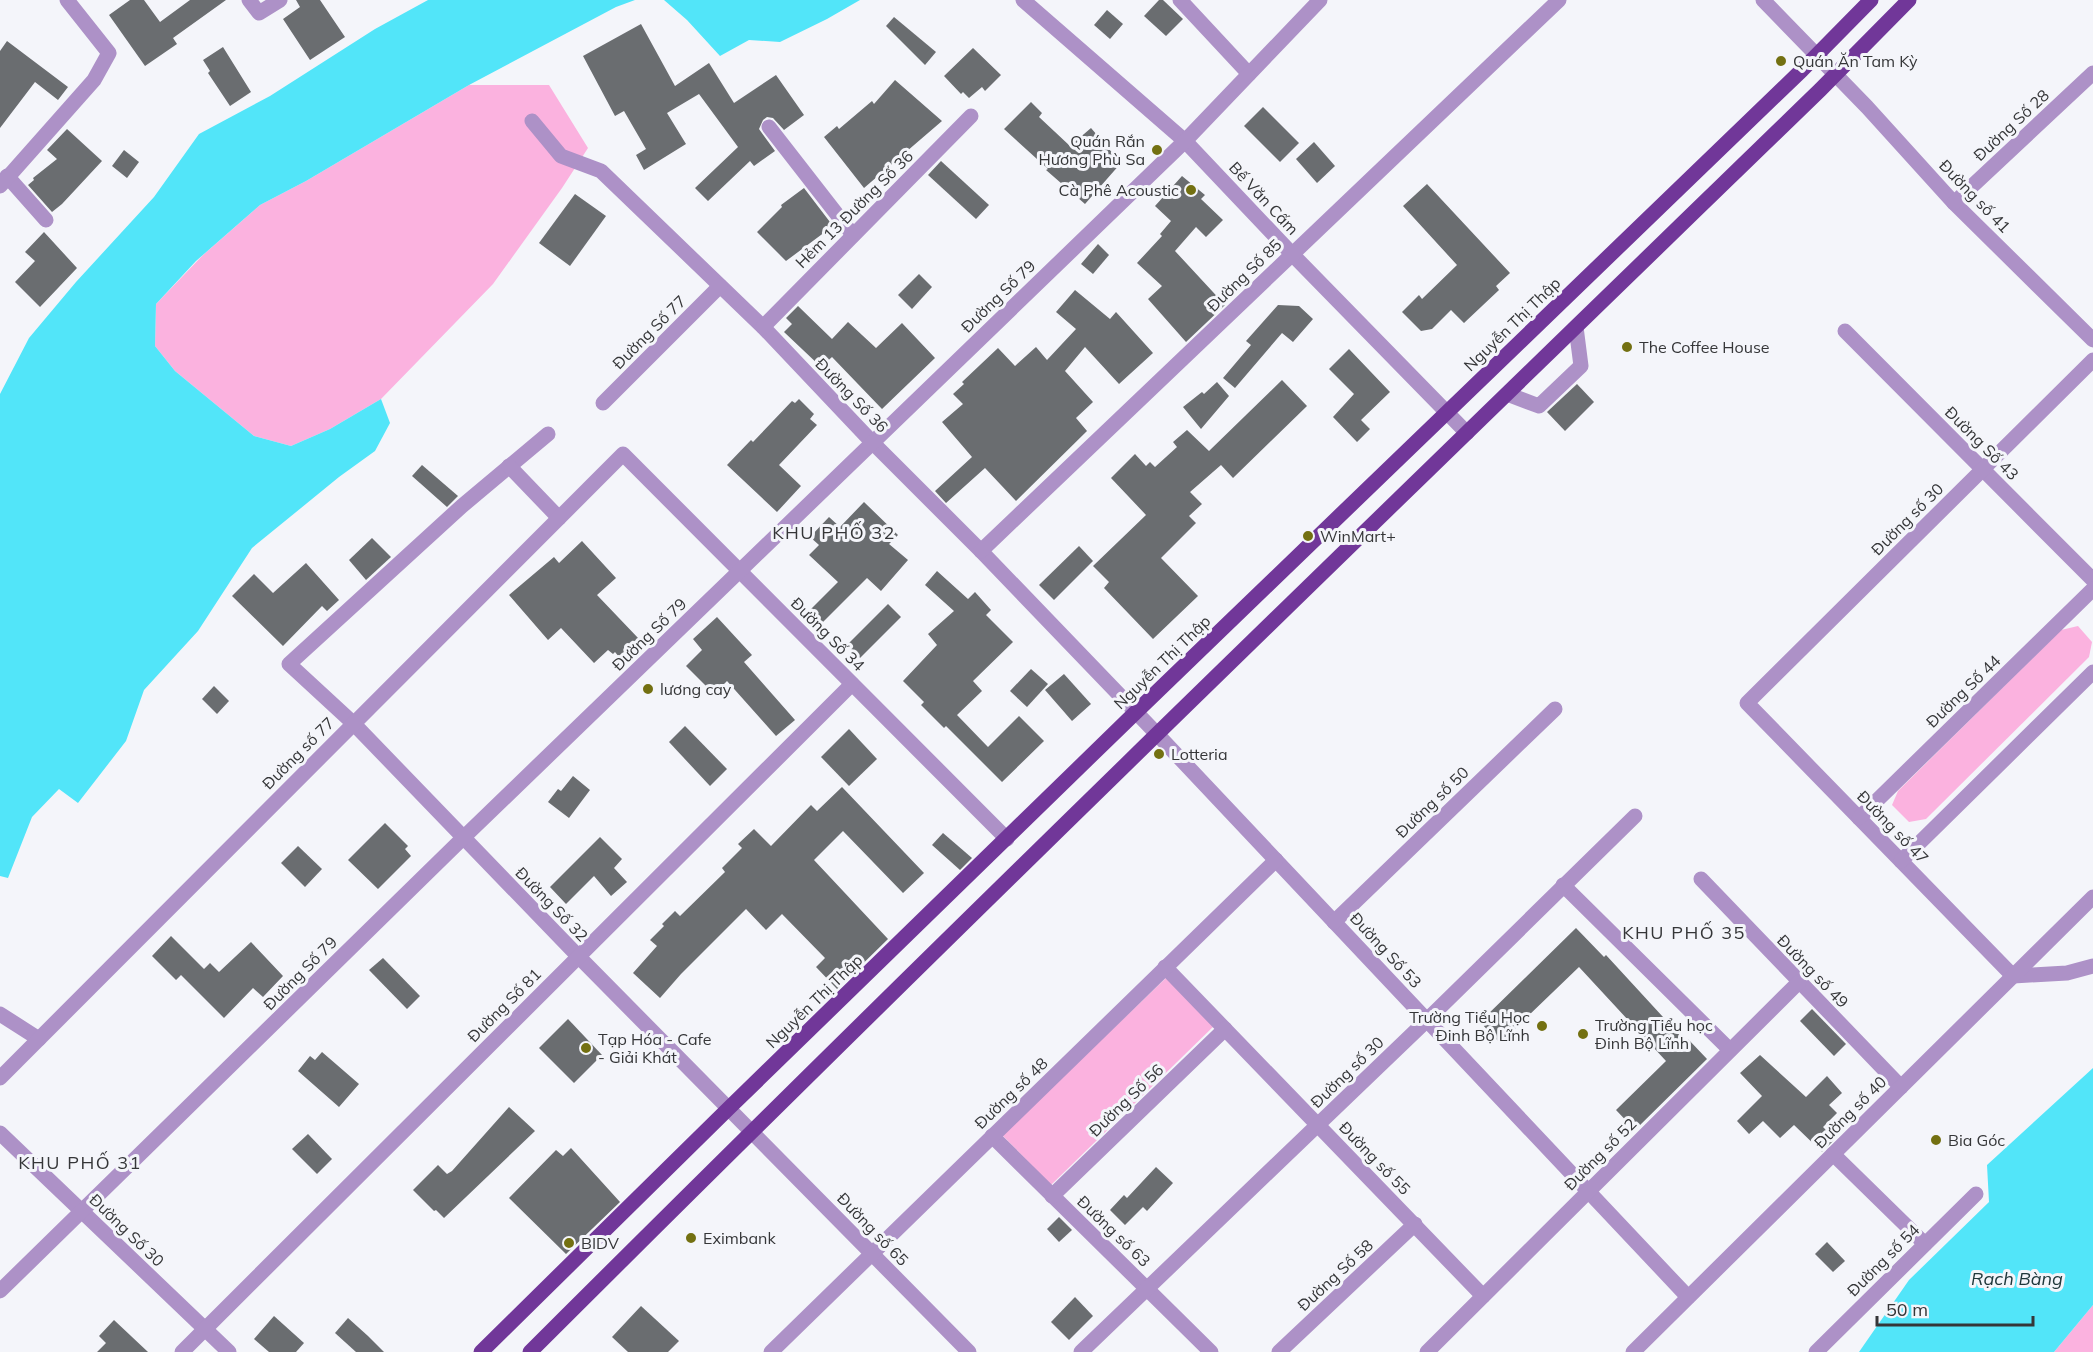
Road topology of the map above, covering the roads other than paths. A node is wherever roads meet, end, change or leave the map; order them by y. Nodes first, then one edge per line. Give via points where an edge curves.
1 (67, 0) edge
2 (249, 0) edge
3 (280, 0) edge
4 (1023, 0) edge
5 (1180, 0) edge
6 (1559, 0) edge
7 (1763, 0) edge
8 (1871, 0) edge
9 (1909, 0) edge
10 (1315, 2) edge
11 (1817, 55) junction
12 (2093, 73) edge
13 (1249, 74) junction
14 (1835, 74) junction
15 (971, 116) dead end
16 (532, 121) dead end
17 (769, 127) dead end
18 (1185, 141) junction
19 (4, 181) edge
20 (1954, 203) junction
21 (46, 220) dead end
22 (853, 235) junction
23 (1292, 254) junction
24 (720, 286) junction
25 (763, 327) junction
26 (1576, 327) junction
27 (1845, 331) dead end
28 (2093, 340) edge
29 (2093, 360) edge
30 (1507, 394) junction
31 (603, 403) dead end
32 (1448, 412) junction
33 (1467, 433) junction
34 (548, 434) dead end
35 (872, 442) junction
36 (623, 454) joint
37 (509, 466) junction
38 (1983, 469) junction
39 (559, 518) junction
40 (981, 551) junction
41 (740, 571) junction
42 (2093, 580) edge
43 (2093, 589) edge
44 (2093, 672) edge
45 (852, 684) junction
46 (1747, 703) joint
47 (1555, 709) dead end
48 (1136, 712) junction
49 (353, 723) junction
50 (1156, 733) junction
51 (1635, 816) dead end
52 (1859, 818) junction
53 (463, 838) junction
54 (1007, 839) junction
55 (1276, 860) junction
56 (1901, 861) junction
57 (1701, 879) dead end
58 (1563, 885) junction
59 (2093, 897) edge
60 (1334, 922) junction
61 (578, 956) junction
62 (2093, 966) edge
63 (1165, 967) junction
64 (2013, 976) junction
65 (1799, 982) junction
66 (0, 1014) edge
67 (1426, 1020) junction
68 (1225, 1029) junction
69 (39, 1039) junction
70 (1730, 1050) junction
71 (0, 1078) edge
72 (1901, 1087) junction
73 (729, 1107) junction
74 (1318, 1125) junction
75 (751, 1131) junction
76 (0, 1133) edge
77 (992, 1136) junction
78 (1833, 1154) junction
79 (1588, 1191) junction
80 (1976, 1194) dead end
81 (1052, 1196) junction
82 (83, 1212) junction
83 (1415, 1224) junction
84 (1925, 1244) junction
85 (872, 1253) junction
86 (1146, 1288) junction
87 (0, 1291) edge
88 (1483, 1296) junction
89 (1688, 1297) junction
90 (205, 1329) junction
91 (182, 1352) edge
92 (229, 1352) edge
93 (481, 1352) edge
94 (530, 1352) edge
95 (771, 1352) edge
96 (969, 1352) edge
97 (1081, 1352) edge
98 (1211, 1352) edge
99 (1279, 1352) edge
100 (1426, 1352) edge
101 (1633, 1352) edge
102 (1816, 1352) edge

1 - 19 street via 109,53 94,80
2 - 3 street via 259,13
4 - 18 street, Bế Văn Cấm
5 - 13 street
6 - 23 street, Đường Số 85
7 - 11 street
8 - 11 main road, Nguyễn Thị Thập
9 - 14 main road
10 - 13 street, Đường Số 79
11 - 14 street, Đường số 41
11 - 32 main road, Nguyễn Thị Thập
12 - 20 street, Đường Số 28
13 - 18 street, Đường Số 79
14 - 20 street, Đường số 41
14 - 26 main road
15 - 22 street, Hẻm 13 Đường Số 36
16 - 24 street, Đường Số 36 via 561,156 602,171
17 - 22 street
18 - 23 street, Bế Văn Cấm
18 - 35 street, Đường Số 79
19 - 21 street
20 - 28 street, Đường số 41
22 - 25 street, Hẻm 13 Đường Số 36
23 - 32 street, Bế Văn Cấm
23 - 40 street, Đường Số 85
24 - 25 street, Đường Số 36
24 - 31 street, Đường Số 77
25 - 35 street, Đường Số 36
26 - 30 main road
26 - 30 street via 1581,366 1539,406
27 - 38 street, Đường Số 43
29 - 38 street, Đường số 30
30 - 33 main road
32 - 33 street, Bế Văn Cấm
32 - 48 main road, Nguyễn Thị Thập
33 - 50 main road
34 - 37 street
35 - 40 street, Đường Số 36
35 - 41 street, Đường Số 79
36 - 39 street, Đường số 77
36 - 41 street, Đường Số 34
37 - 39 street
37 - 49 street, Đường Số 32 via 289,664
38 - 42 street, Đường Số 43
38 - 46 street, Đường số 30
39 - 49 street, Đường số 77
40 - 48 street, Đường Số 36
41 - 45 street, Đường Số 34
41 - 53 street, Đường Số 79
43 - 52 street, Đường Số 44
44 - 56 street
45 - 54 street, Đường Số 34
45 - 61 street, Đường Số 81
46 - 52 street, Đường số 47
47 - 60 street, Đường số 50
48 - 50 street, Đường Số 36
48 - 54 main road, Nguyễn Thị Thập
49 - 53 street, Đường Số 32
49 - 69 street, Đường số 77
50 - 55 street, Đường Số 53
50 - 75 main road
51 - 58 street, Đường số 30
52 - 56 street, Đường số 47
53 - 61 street, Đường Số 32
53 - 82 street, Đường Số 79
54 - 73 main road, Nguyễn Thị Thập
55 - 60 street, Đường Số 53
55 - 63 street, Đường số 48
56 - 64 street, Đường số 47
57 - 65 street, Đường số 49
58 - 67 street, Đường số 30
58 - 70 street
59 - 64 street, Đường số 40
60 - 67 street, Đường Số 53
61 - 73 street, Đường Số 32
61 - 90 street, Đường Số 81
62 - 64 street via 2067,973
63 - 68 street, Đường số 55
63 - 77 street, Đường số 48
64 - 72 street, Đường số 40
65 - 70 street, Đường số 52
65 - 72 street, Đường số 49
66 - 69 street
67 - 74 street, Đường số 30
67 - 79 street, Đường Số 53
68 - 74 street, Đường số 55
68 - 81 street, Đường Số 56
69 - 71 street, Đường số 77
70 - 79 street, Đường số 52
72 - 78 street, Đường số 40
73 - 75 street, Đường Số 32
73 - 93 main road, Nguyễn Thị Thập
74 - 83 street, Đường số 55
74 - 86 street, Đường số 30
75 - 85 street, Đường số 65
75 - 94 main road
76 - 82 street, Đường Số 30
77 - 81 street, Đường số 63
77 - 85 street, Đường số 48
78 - 84 street
78 - 89 street, Đường số 40
79 - 88 street, Đường số 52
79 - 89 street, Đường Số 53
80 - 84 street, Đường số 54
81 - 86 street, Đường số 63
82 - 87 street, Đường Số 79
82 - 90 street, Đường Số 30
83 - 88 street, Đường số 55
83 - 99 street, Đường Số 58
84 - 102 street, Đường số 54
85 - 95 street, Đường số 48
85 - 96 street, Đường số 65
86 - 97 street, Đường số 30
86 - 98 street, Đường số 63
88 - 100 street, Đường số 52
89 - 101 street, Đường số 40
90 - 91 street, Đường Số 81
90 - 92 street, Đường Số 30

